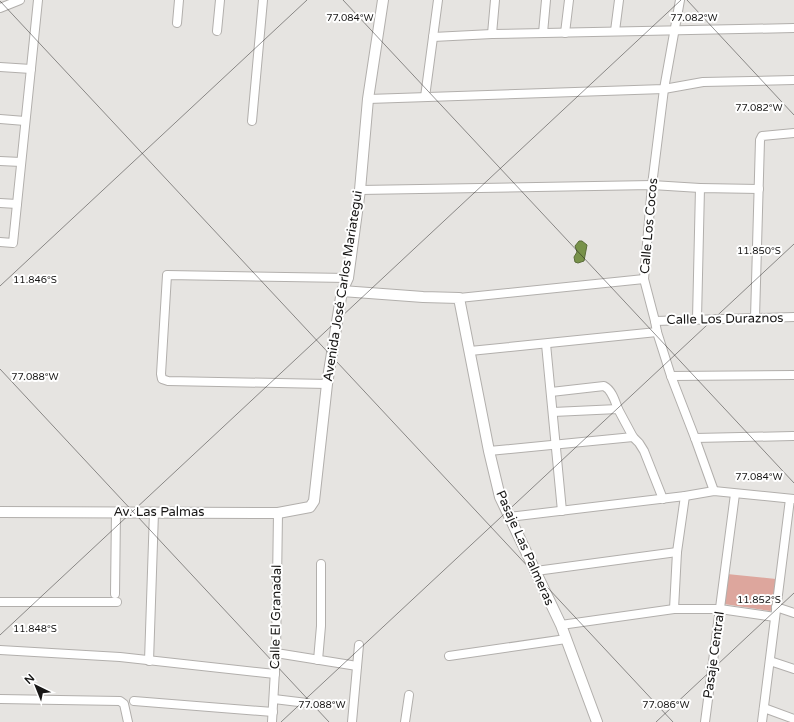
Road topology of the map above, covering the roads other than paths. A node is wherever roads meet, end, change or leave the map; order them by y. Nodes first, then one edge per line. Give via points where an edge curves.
1 (20, 0) edge
2 (38, 0) edge
3 (179, 0) edge
4 (220, 0) edge
5 (263, 0) edge
6 (382, 0) edge
7 (438, 0) edge
8 (495, 0) edge
9 (546, 0) edge
10 (569, 0) edge
11 (619, 0) edge
12 (680, 0) edge
13 (0, 8) edge
14 (177, 23) dead end
15 (794, 28) edge
16 (675, 30) junction
17 (217, 31) dead end
18 (615, 31) junction
19 (543, 33) junction
20 (565, 33) junction
21 (492, 34) junction
22 (433, 37) junction
23 (0, 67) edge
24 (31, 69) junction
25 (794, 80) edge
26 (664, 89) junction
27 (425, 97) junction
28 (368, 99) junction
29 (0, 119) edge
30 (25, 121) junction
31 (252, 121) dead end
32 (794, 133) edge
33 (0, 160) edge
34 (21, 162) junction
35 (652, 185) junction
36 (700, 188) junction
37 (759, 189) junction
38 (360, 190) junction
39 (0, 203) edge
40 (17, 204) junction
41 (0, 242) edge
42 (348, 278) junction
43 (644, 279) junction
44 (342, 291) junction
45 (460, 298) junction
46 (794, 317) edge
47 (755, 318) junction
48 (697, 319) junction
49 (655, 320) junction
50 (657, 332) junction
51 (546, 344) junction
52 (470, 351) junction
53 (794, 375) edge
54 (671, 376) junction
55 (327, 384) junction
56 (551, 392) junction
57 (618, 409) junction
58 (553, 412) junction
59 (793, 436) edge
60 (633, 437) junction
61 (695, 438) junction
62 (556, 445) junction
63 (489, 451) junction
64 (714, 492) junction
65 (735, 494) junction
66 (685, 496) junction
67 (663, 499) junction
68 (792, 499) edge
69 (314, 501) joint
70 (562, 511) junction
71 (0, 512) edge
72 (116, 512) junction
73 (154, 512) junction
74 (278, 512) junction
75 (508, 516) junction
76 (677, 552) junction
77 (321, 564) dead end
78 (536, 571) junction
79 (0, 602) edge
80 (776, 607) junction
81 (674, 609) junction
82 (720, 609) junction
83 (794, 612) edge
84 (775, 617) junction
85 (561, 625) junction
86 (566, 639) junction
87 (360, 645) dead end
88 (0, 650) edge
89 (276, 653) junction
90 (449, 656) dead end
91 (318, 660) junction
92 (149, 661) junction
93 (770, 661) junction
94 (358, 666) junction
95 (794, 669) edge
96 (275, 674) junction
97 (409, 695) dead end
98 (0, 699) edge
99 (274, 699) junction
100 (134, 701) dead end
101 (306, 703) dead end
102 (764, 708) junction
103 (273, 712) junction
104 (794, 719) edge
105 (128, 722) edge
106 (272, 722) edge
107 (352, 722) edge
108 (405, 722) edge
109 (597, 722) edge
110 (705, 722) edge
111 (762, 722) edge

1 - 13 street
2 - 24 street
3 - 14 street
4 - 17 street
5 - 31 street
6 - 28 street, Avenida José Carlos Mariategui
7 - 22 street
8 - 21 street
9 - 19 street
10 - 20 street
11 - 18 street
12 - 16 street, Calle Los Cocos
15 - 16 street
16 - 18 street
16 - 26 street, Calle Los Cocos
18 - 20 street
19 - 20 street
19 - 21 street
21 - 22 street
22 - 27 street
23 - 24 street
24 - 30 street
25 - 26 street via 703,82
26 - 27 street
26 - 35 street, Calle Los Cocos
27 - 28 street
28 - 38 street, Avenida José Carlos Mariategui
29 - 30 street
30 - 34 street
32 - 37 street via 762,136
33 - 34 street
34 - 40 street
35 - 36 street
35 - 38 street
35 - 43 street, Calle Los Cocos
36 - 37 street
36 - 48 street
37 - 47 street
38 - 42 street, Avenida José Carlos Mariategui
39 - 40 street
40 - 41 street via 13,244
42 - 44 street, Avenida José Carlos Mariategui
42 - 55 street via 167,275 162,379
43 - 45 street
43 - 49 street, Calle Los Cocos
44 - 45 street
44 - 55 street, Avenida José Carlos Mariategui
45 - 52 street, Pasaje Las Palmeras
46 - 47 street, Calle Los Duraznos
47 - 48 street, Calle Los Duraznos
48 - 49 street, Calle Los Duraznos
49 - 50 street, Calle Los Cocos
50 - 51 street
50 - 54 street, Calle Los Cocos
51 - 52 street
51 - 56 street
52 - 63 street, Pasaje Las Palmeras
53 - 54 street
54 - 61 street, Calle Los Cocos
55 - 69 street, Avenida José Carlos Mariategui
56 - 57 street via 604,386 611,392
56 - 58 street
57 - 58 street
57 - 60 street
58 - 62 street
59 - 61 street
60 - 62 street
60 - 67 street via 644,451
61 - 64 street, Calle Los Cocos
62 - 63 street
62 - 70 street
63 - 75 street, Pasaje Las Palmeras via 500,497
64 - 65 street
64 - 66 street
65 - 68 street
65 - 82 street, Pasaje Central
66 - 67 street
66 - 76 street
67 - 70 street
68 - 80 street
69 - 74 street, Av. Las Palmas via 310,507
70 - 75 street
71 - 72 street, Av. Las Palmas
72 - 73 street, Av. Las Palmas
72 - 79 street via 116,598
73 - 74 street, Av. Las Palmas
73 - 92 street
74 - 89 street, Calle El Granadal
75 - 78 street, Pasaje Las Palmeras
76 - 78 street
76 - 81 street
77 - 91 street
78 - 85 street, Pasaje Las Palmeras
80 - 83 street
80 - 84 street
81 - 82 street
81 - 85 street
82 - 84 street
82 - 110 street, Pasaje Central
84 - 93 street
85 - 86 street, Pasaje Las Palmeras
86 - 90 street
86 - 109 street, Pasaje Las Palmeras
87 - 94 street
88 - 92 street
89 - 91 street
89 - 96 street, Calle El Granadal
91 - 94 street
92 - 96 street
93 - 95 street
93 - 102 street
94 - 107 street
96 - 99 street, Calle El Granadal
97 - 108 street
98 - 105 street via 120,701 124,704
99 - 101 street
99 - 103 street, Calle El Granadal
100 - 103 street
102 - 104 street
102 - 111 street
103 - 106 street, Calle El Granadal

